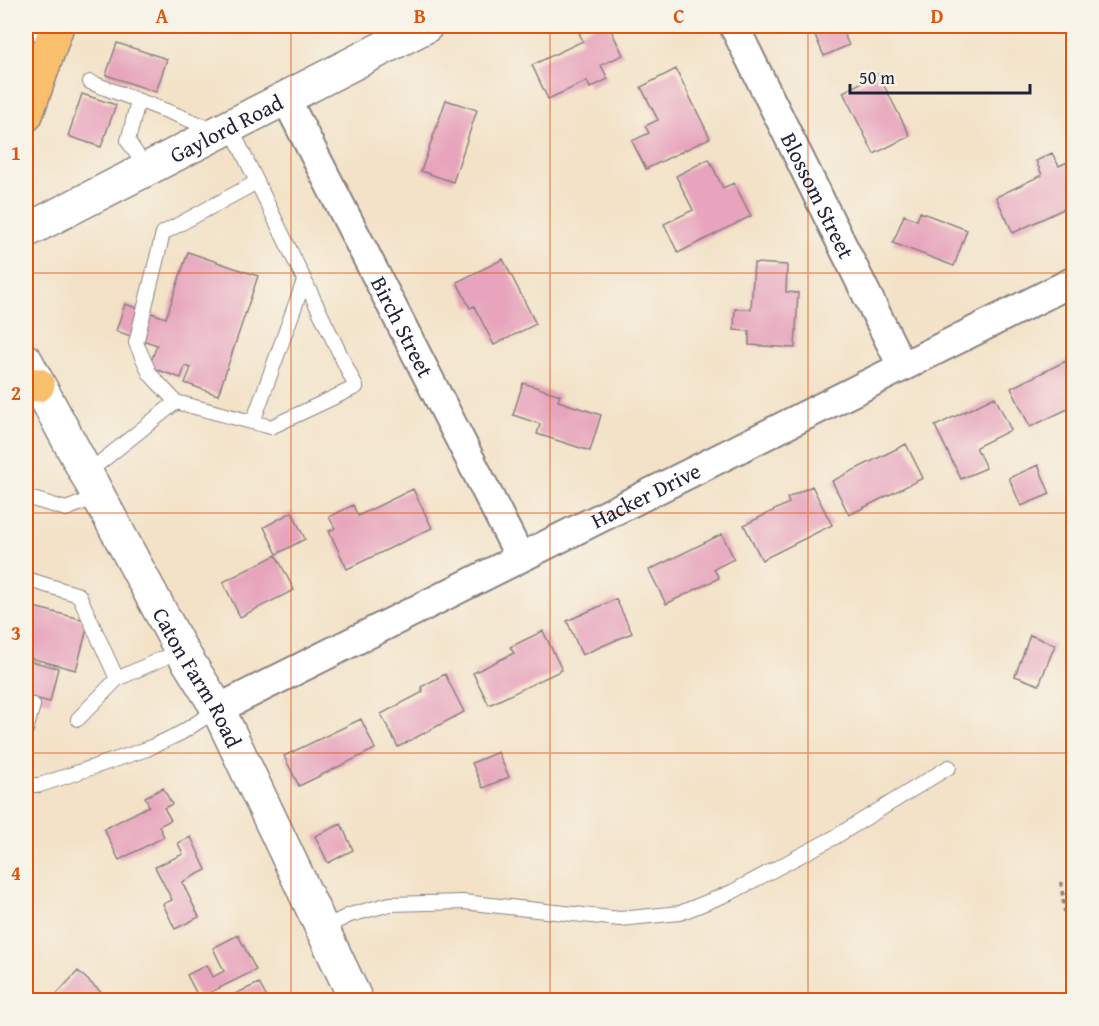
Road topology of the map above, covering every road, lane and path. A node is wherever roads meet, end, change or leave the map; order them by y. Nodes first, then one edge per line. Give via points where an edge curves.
1 (734, 26) edge
2 (409, 29) edge
3 (45, 31) edge
4 (90, 82) dead end
5 (285, 97) junction
6 (138, 101) junction
7 (26, 113) edge
8 (223, 129) junction
9 (146, 168) junction
10 (256, 182) junction
11 (26, 231) edge
12 (304, 281) junction
13 (1074, 281) edge
14 (902, 366) junction
15 (30, 376) edge
16 (176, 402) junction
17 (253, 422) junction
18 (93, 484) junction
19 (26, 497) edge
20 (520, 557) junction
21 (26, 579) edge
22 (181, 650) junction
23 (117, 679) junction
24 (33, 705) dead end
25 (218, 709) junction
26 (78, 719) dead end
27 (26, 730) edge
28 (949, 767) dead end
29 (26, 785) edge
30 (1061, 882) dead end
31 (321, 929) junction
32 (1074, 939) edge
33 (356, 1000) edge

1 - 14 street, Blossom Street
2 - 5 street, Gaylord Road
3 - 7 main road
4 - 6 lane
5 - 8 street, Gaylord Road
5 - 20 street, Birch Street
6 - 8 lane
6 - 9 lane via 128,141
8 - 9 street, Gaylord Road
8 - 10 lane
9 - 11 street, Gaylord Road
10 - 12 lane
10 - 16 lane via 163,233 136,344 150,374
12 - 17 lane
12 - 17 lane via 356,387 271,427
13 - 14 street, Hacker Drive
14 - 20 street, Hacker Drive
15 - 18 street, Caton Farm Road
16 - 17 lane
16 - 18 lane
18 - 19 lane via 66,509
18 - 22 street, Caton Farm Road
20 - 25 street, Hacker Drive
21 - 23 lane via 79,595
22 - 23 lane
22 - 25 street, Caton Farm Road
23 - 26 lane
24 - 27 lane
25 - 29 lane via 147,749 40,785
25 - 31 street, Caton Farm Road
28 - 31 lane via 824,843 732,892 680,913 620,919 463,902 390,904 350,915
30 - 32 path via 1067,927
31 - 33 street, Caton Farm Road

